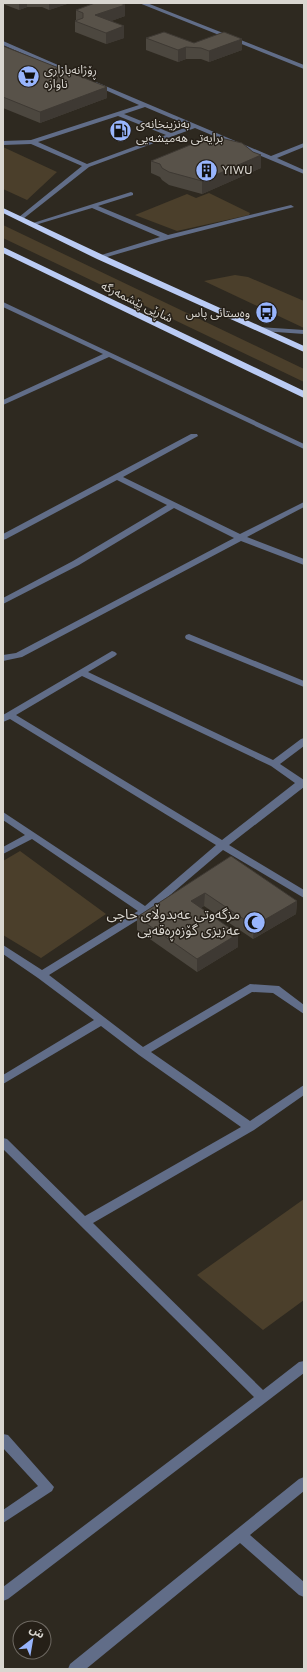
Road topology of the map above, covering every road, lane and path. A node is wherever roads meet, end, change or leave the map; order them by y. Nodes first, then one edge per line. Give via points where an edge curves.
1 (142, 3) edge
2 (3, 43) edge
3 (304, 67) edge
4 (81, 77) edge
5 (88, 80) edge
6 (144, 104) junction
7 (120, 114) junction
8 (196, 126) junction
9 (171, 135) junction
10 (32, 142) junction
11 (3, 143) edge
12 (304, 145) edge
13 (271, 158) junction
14 (87, 166) junction
15 (304, 172) edge
16 (131, 194) dead end
17 (92, 206) junction
18 (291, 207) dead end
19 (3, 210) edge
20 (21, 218) junction
21 (33, 224) junction
22 (166, 237) junction
23 (3, 250) edge
24 (100, 257) junction
25 (3, 304) edge
26 (262, 329) junction
27 (304, 332) edge
28 (304, 349) edge
29 (109, 354) junction
30 (304, 395) edge
31 (3, 403) edge
32 (194, 436) dead end
33 (304, 447) edge
34 (117, 476) junction
35 (304, 504) edge
36 (173, 505) junction
37 (3, 537) edge
38 (240, 537) junction
39 (304, 562) edge
40 (3, 601) edge
41 (189, 637) dead end
42 (112, 654) dead end
43 (3, 658) edge
44 (81, 672) junction
45 (304, 684) edge
46 (7, 717) edge
47 (304, 741) edge
48 (274, 764) junction
49 (302, 784) edge
50 (3, 815) edge
51 (32, 835) junction
52 (222, 845) junction
53 (3, 852) edge
54 (304, 895) edge
55 (145, 911) junction
56 (3, 950) edge
57 (42, 975) junction
58 (304, 1010) edge
59 (100, 1021) junction
60 (143, 1052) junction
61 (3, 1080) edge
62 (304, 1089) edge
63 (250, 1127) junction
64 (3, 1142) edge
65 (84, 1222) junction
66 (304, 1366) edge
67 (262, 1398) junction
68 (3, 1439) edge
69 (304, 1482) edge
70 (3, 1517) edge
71 (240, 1535) junction
72 (304, 1591) edge
73 (3, 1595) edge
74 (75, 1669) edge

1 - 3 street
2 - 4 street
5 - 6 street
6 - 7 street
6 - 8 street
7 - 9 street
7 - 10 street
8 - 9 street
8 - 13 street
9 - 14 street
10 - 11 street
10 - 14 street
12 - 13 street
13 - 15 street
14 - 20 street
16 - 17 street
17 - 21 street
17 - 22 street
18 - 22 street
19 - 20 highway, شاڕێی پێشمەرگە
20 - 21 highway, شاڕێی پێشمەرگە
21 - 24 highway, شاڕێی پێشمەرگە
22 - 24 street
23 - 30 highway, شاڕێی پێشمەرگە
24 - 26 highway, شاڕێی پێشمەرگە
25 - 29 street
26 - 27 street
26 - 28 highway, شاڕێی پێشمەرگە
29 - 31 street
29 - 33 street
32 - 34 street
34 - 36 street
34 - 37 street
35 - 38 street
36 - 38 street
36 - 40 street via 76,563
38 - 39 street
38 - 43 street via 19,655
41 - 45 street
42 - 44 street
44 - 46 street
44 - 48 street
46 - 52 street
47 - 48 street
48 - 49 street
49 - 52 street
50 - 51 street
51 - 53 street
51 - 55 street
52 - 54 street
52 - 55 street
55 - 57 street
56 - 57 street
57 - 59 street
58 - 60 street via 275,989 250,988
59 - 60 street
59 - 61 street
60 - 63 street
62 - 63 street
63 - 65 street
64 - 65 street
65 - 67 street
66 - 67 street
67 - 73 street
68 - 70 street via 47,1487
69 - 71 street
71 - 72 street
71 - 74 street

